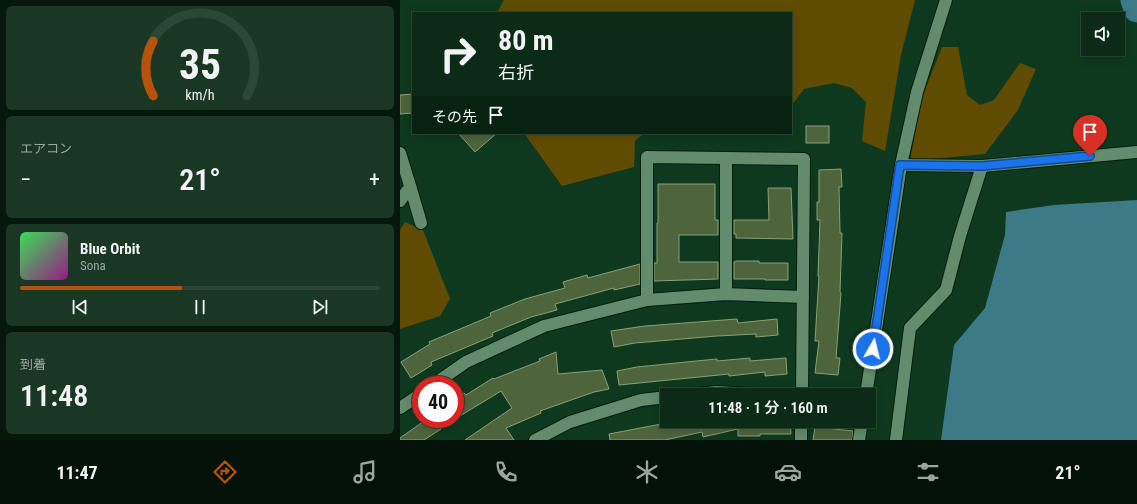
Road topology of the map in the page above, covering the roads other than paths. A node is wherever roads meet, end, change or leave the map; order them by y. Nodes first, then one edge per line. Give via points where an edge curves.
1 (946, 0) edge
2 (1137, 152) edge
3 (400, 153) edge
4 (726, 158) junction
5 (900, 165) junction
6 (982, 166) junction
7 (411, 190) junction
8 (400, 201) edge
9 (420, 223) dead end
10 (726, 294) junction
11 (802, 297) junction
12 (647, 300) junction
13 (447, 376) edge
14 (802, 388) edge
15 (867, 388) edge
16 (660, 398) edge
17 (412, 400) edge
18 (400, 408) edge
19 (802, 428) edge
20 (861, 428) edge
21 (535, 440) edge
22 (801, 440) edge
23 (859, 440) edge
24 (896, 440) edge

1 - 5 street via 917,92
2 - 6 street
3 - 7 street
4 - 10 street
4 - 11 street via 804,159
4 - 12 street via 647,156
5 - 6 street
5 - 15 street
6 - 24 street via 946,290 910,328
7 - 8 street via 407,191
7 - 9 street
10 - 11 street
10 - 12 street
11 - 14 street
12 - 13 street via 544,326 466,362
16 - 21 street via 641,400 570,422
17 - 18 street
19 - 22 street
20 - 23 street

